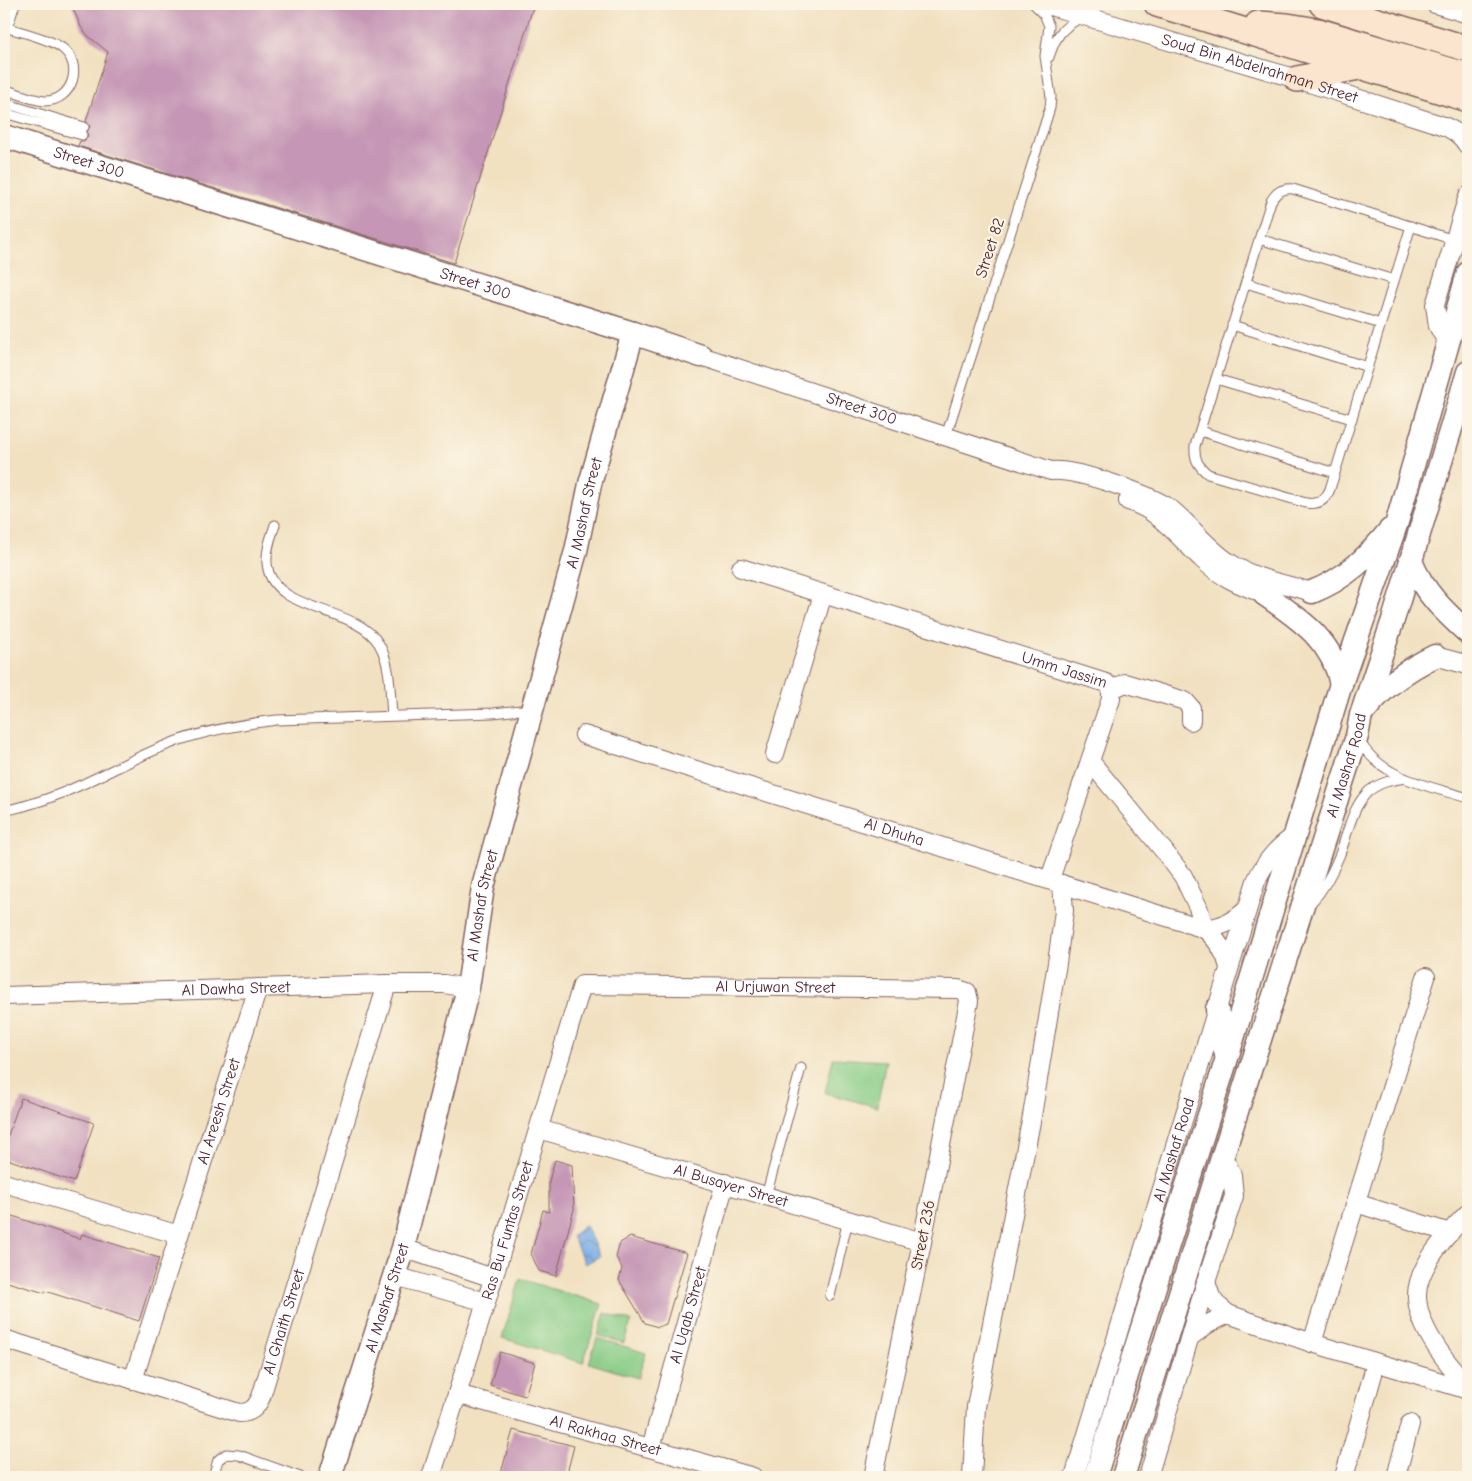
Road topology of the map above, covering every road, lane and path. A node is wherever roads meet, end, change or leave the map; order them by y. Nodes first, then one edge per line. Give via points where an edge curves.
1 (15, 4) edge
2 (1034, 4) edge
3 (1044, 4) edge
4 (1157, 4) edge
5 (1322, 4) edge
6 (1435, 4) edge
7 (1467, 13) edge
8 (1084, 16) junction
9 (1225, 25) junction
10 (5, 27) edge
11 (1468, 50) edge
12 (1363, 66) junction
13 (1046, 67) junction
14 (1468, 76) edge
15 (1297, 79) junction
16 (4, 89) edge
17 (1468, 98) edge
18 (4, 103) edge
19 (4, 112) edge
20 (4, 136) edge
21 (1468, 146) edge
22 (1468, 196) edge
23 (1411, 226) junction
24 (1259, 239) junction
25 (1454, 240) junction
26 (1468, 273) edge
27 (1394, 280) junction
28 (1246, 283) junction
29 (1381, 324) junction
30 (1232, 326) junction
31 (633, 333) junction
32 (1448, 344) junction
33 (701, 356) joint
34 (1368, 367) junction
35 (1468, 372) edge
36 (1216, 379) junction
37 (1352, 419) junction
38 (1200, 431) junction
39 (946, 436) junction
40 (1051, 471) junction
41 (1335, 472) junction
42 (1397, 522) junction
43 (275, 525) dead end
44 (1411, 561) junction
45 (741, 568) dead end
46 (1312, 592) joint
47 (823, 594) junction
48 (1264, 594) joint
49 (1468, 633) edge
50 (1435, 656) joint
51 (1468, 665) edge
52 (1341, 684) junction
53 (1111, 690) junction
54 (531, 709) junction
55 (392, 716) junction
56 (1191, 721) dead end
57 (1359, 725) junction
58 (584, 735) dead end
59 (775, 754) dead end
60 (1090, 761) junction
61 (1405, 778) junction
62 (1468, 798) edge
63 (4, 811) edge
64 (1296, 835) junction
65 (1056, 881) junction
66 (1247, 909) junction
67 (1301, 911) junction
68 (1205, 929) junction
69 (1229, 967) junction
70 (1426, 978) dead end
71 (387, 984) junction
72 (582, 985) joint
73 (258, 988) junction
74 (468, 988) junction
75 (967, 992) joint
76 (4, 996) edge
77 (1217, 1009) junction
78 (1227, 1058) junction
79 (802, 1068) dead end
80 (539, 1129) junction
81 (1222, 1158) junction
82 (4, 1183) edge
83 (724, 1183) junction
84 (766, 1196) junction
85 (1356, 1203) junction
86 (1468, 1213) edge
87 (848, 1220) junction
88 (1450, 1233) junction
89 (179, 1235) junction
90 (922, 1242) junction
91 (403, 1248) junction
92 (395, 1276) junction
93 (493, 1278) junction
94 (1206, 1282) junction
95 (830, 1296) dead end
96 (486, 1302) junction
97 (1228, 1314) junction
98 (1190, 1337) junction
99 (4, 1339) edge
100 (1312, 1343) junction
101 (1376, 1363) junction
102 (132, 1380) junction
103 (1468, 1388) edge
104 (457, 1394) junction
105 (1410, 1424) dead end
106 (651, 1448) junction
107 (213, 1477) edge
108 (300, 1477) edge
109 (330, 1477) edge
110 (431, 1477) edge
111 (753, 1477) edge
112 (873, 1477) edge
113 (972, 1477) edge
114 (1074, 1477) edge
115 (1094, 1477) edge
116 (1123, 1477) edge
117 (1148, 1477) edge
118 (1344, 1477) edge
119 (1396, 1477) edge

1 - 10 lane
2 - 13 lane, Street 82 via 1044,14 1049,26
3 - 8 street, Soud Bin Abdelrahman Street
4 - 9 main road, Soud Bin Abdelrahman Street
5 - 11 main road
6 - 7 street
8 - 13 lane, Street 82 via 1059,33
8 - 15 street, Soud Bin Abdelrahman Street
9 - 12 main road, Soud Bin Abdelrahman Street
9 - 14 main road via 1272,24 1310,30
10 - 16 lane via 61,47 70,56 74,67 68,90 58,98 34,99
12 - 15 main road
12 - 17 main road, Soud Bin Abdelrahman Street
13 - 39 lane, Street 82 via 1050,108
15 - 21 street, Soud Bin Abdelrahman Street via 1449,128 1459,134
18 - 19 lane via 83,131
20 - 31 street, Street 300
22 - 25 street
23 - 24 lane via 1288,189 1277,192 1271,202
23 - 25 lane
23 - 27 lane
24 - 27 lane
24 - 28 lane
25 - 32 street via 1435,305 1438,326
26 - 32 street, Al Mashaf Road
27 - 29 lane
28 - 29 lane
28 - 30 lane
29 - 34 lane
30 - 34 lane
30 - 36 lane
31 - 33 street, Street 300
31 - 54 street, Al Mashaf Street
32 - 42 street, Al Mashaf Road
33 - 39 street, Street 300
34 - 37 lane
35 - 44 street, Al Mashaf Road
36 - 37 lane
36 - 38 lane
37 - 41 lane
38 - 41 lane
38 - 41 lane via 1195,457 1201,469 1208,474 1311,504 1321,502 1328,494
39 - 40 street, Street 300
40 - 46 street via 1064,470 1150,497 1173,511 1231,564 1258,576
40 - 48 street via 1068,482 1146,509 1167,523 1218,572
42 - 46 street via 1354,568 1328,586
42 - 52 street, Al Mashaf Road
43 - 55 lane via 267,548 266,564 271,578 281,591 294,599 356,622 379,643 386,659
44 - 49 street via 1429,595
44 - 57 street, Al Mashaf Road
45 - 47 street, Umm Jassim
47 - 53 street, Umm Jassim via 1106,683
47 - 59 street
48 - 52 street via 1320,639 1334,660
50 - 51 street
50 - 57 street via 1402,674 1373,700
52 - 64 street, Al Mashaf Road
53 - 56 street via 1125,683 1185,701 1191,708
53 - 60 street, Umm Jassim via 1111,699
54 - 55 lane
54 - 74 street, Al Mashaf Street via 483,887
55 - 63 lane via 277,720 210,731 145,754 47,799
57 - 61 lane via 1371,758
57 - 67 street, Al Mashaf Road
58 - 65 street, Al Dhuha
60 - 65 street, Umm Jassim
60 - 68 street via 1183,876
61 - 62 lane
61 - 67 lane via 1376,786 1362,799 1331,875
64 - 66 street, Al Mashaf Road via 1268,859 1256,881
64 - 78 street, Al Mashaf Road
65 - 68 street, Al Dhuha
65 - 113 street via 1064,910 1057,963 1032,1116 976,1407
66 - 68 street via 1224,925
66 - 69 street, Al Mashaf Road
67 - 81 street, Al Mashaf Road
68 - 69 street, Al Dhuha via 1222,946
69 - 77 street, Al Mashaf Road
70 - 85 street
71 - 73 street, Al Dawha Street
71 - 74 street, Al Dawha Street via 444,984
71 - 102 street, Al Ghaith Street via 258,1404 253,1410 239,1413
72 - 75 street, Al Urjuwan Street via 958,989
72 - 80 street, Ras Bu Funtas Street
73 - 76 street, Al Dawha Street
73 - 89 street, Al Areesh Street
74 - 91 street, Al Mashaf Street
75 - 90 street, Street 236 via 969,1001
77 - 78 street
77 - 114 street, Al Mashaf Road
78 - 115 street, Al Mashaf Road
79 - 84 lane
80 - 83 street, Al Busayer Street
80 - 93 street, Ras Bu Funtas Street
81 - 94 street via 1232,1175 1234,1196
81 - 116 street, Al Mashaf Road
82 - 89 street
83 - 84 street, Al Busayer Street
83 - 106 street, Al Uqab Street
84 - 87 street, Al Busayer Street
85 - 88 street
85 - 100 street
86 - 88 street
87 - 90 street, Al Busayer Street
87 - 95 lane
88 - 103 street via 1425,1267 1418,1283 1417,1298 1429,1333
89 - 102 street, Al Areesh Street
90 - 112 street, Street 236
91 - 92 street, Al Mashaf Street
91 - 93 street
92 - 96 street
92 - 109 street, Al Mashaf Street
93 - 96 street, Ras Bu Funtas Street
94 - 97 street via 1211,1297
94 - 98 street
96 - 104 street, Ras Bu Funtas Street
97 - 98 street
97 - 100 street
98 - 117 street
99 - 102 street, Al Ghaith Street
100 - 101 street
101 - 103 street
101 - 118 street
104 - 106 street, Al Rakhaa Street
104 - 110 street, Ras Bu Funtas Street
105 - 119 street
106 - 111 street, Al Rakhaa Street
107 - 108 lane via 218,1460 226,1454 238,1455

